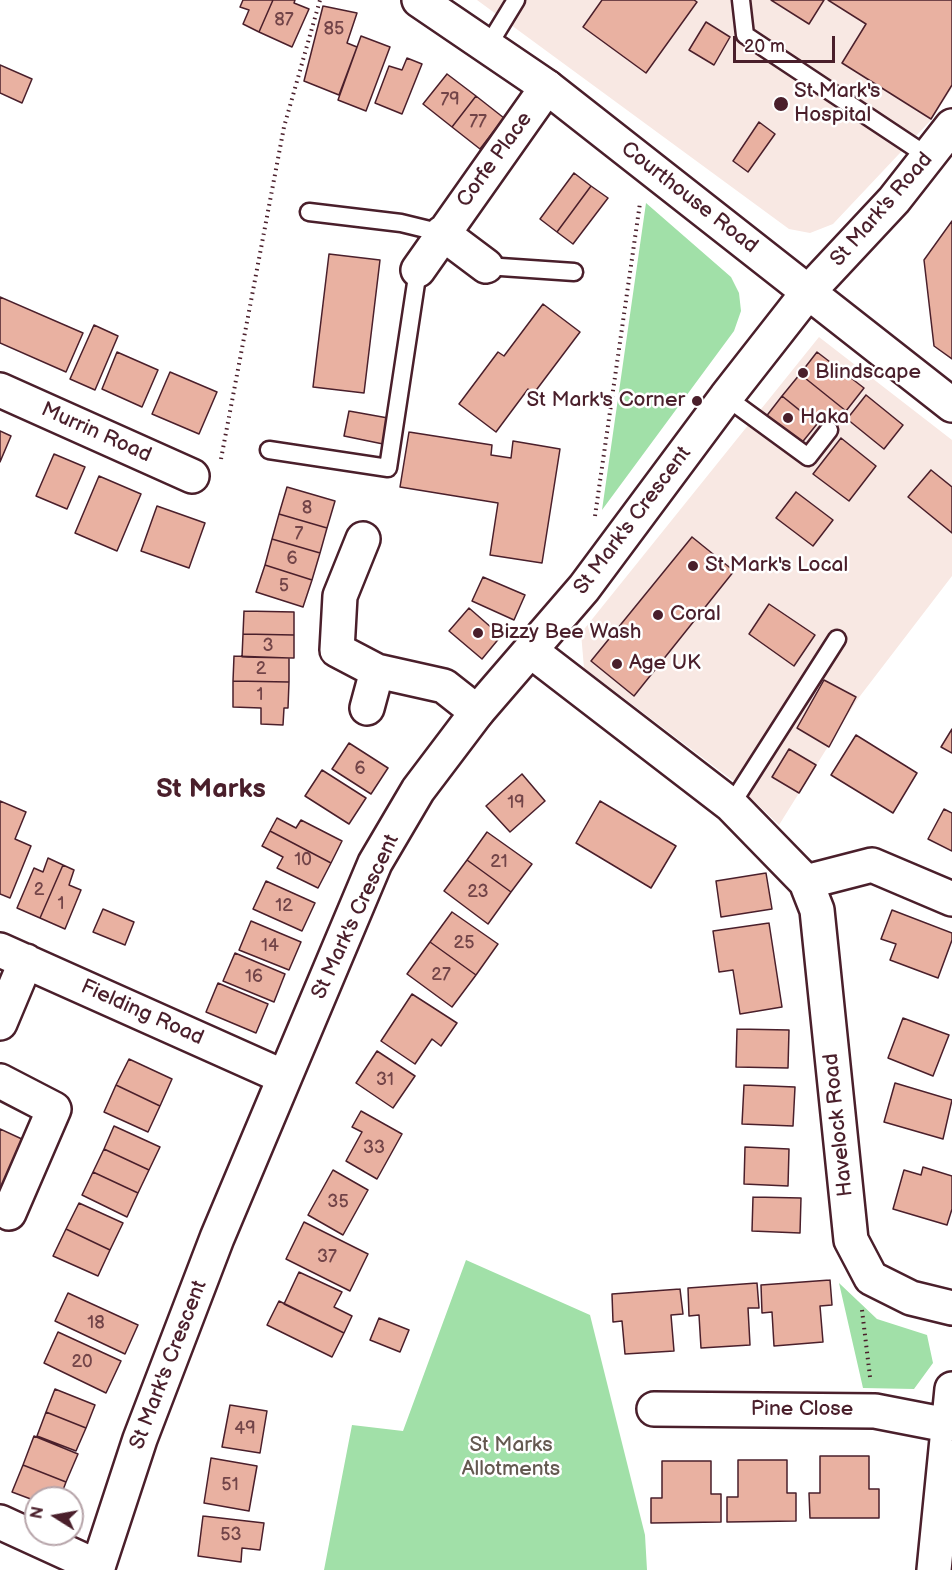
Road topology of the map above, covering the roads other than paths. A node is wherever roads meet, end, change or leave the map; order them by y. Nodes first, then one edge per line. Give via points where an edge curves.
1 (419, 0) edge
2 (516, 0) edge
3 (741, 0) edge
4 (488, 46) junction
5 (547, 87) junction
6 (952, 126) edge
7 (929, 157) junction
8 (309, 212) dead end
9 (442, 233) junction
10 (486, 266) joint
11 (418, 270) joint
12 (574, 272) dead end
13 (809, 291) junction
14 (0, 390) edge
15 (726, 397) junction
16 (952, 405) edge
17 (829, 430) dead end
18 (269, 450) dead end
19 (192, 476) road end
20 (363, 539) dead end
21 (837, 639) dead end
22 (531, 651) junction
23 (377, 671) junction
24 (367, 708) dead end
25 (477, 711) junction
26 (731, 806) junction
27 (806, 882) junction
28 (952, 899) edge
29 (13, 955) edge
30 (0, 1023) edge
31 (284, 1077) junction
32 (0, 1081) edge
33 (9, 1213) dead end
34 (952, 1308) edge
35 (952, 1389) edge
36 (654, 1409) dead end
37 (947, 1425) junction
38 (0, 1522) edge
39 (97, 1568) edge
40 (934, 1570) edge

1 - 4 street, Courthouse Road
2 - 4 lane
3 - 7 lane via 745,35
4 - 5 street, Courthouse Road
5 - 9 street, Corfe Place
5 - 13 street, Courthouse Road
6 - 7 street, St Mark's Road
7 - 13 street, St Mark's Road
8 - 9 lane via 401,223
9 - 10 street
9 - 11 street, Corfe Place
10 - 12 lane
11 - 18 lane via 388,468
13 - 15 street, St Mark's Crescent
13 - 16 street, Courthouse Road
14 - 19 street, Murrin Road
15 - 17 lane via 808,457
15 - 22 street, St Mark's Crescent via 584,588
20 - 23 street via 340,596 338,650
21 - 26 lane
22 - 25 street, St Mark's Crescent
22 - 26 street, Havelock Road
23 - 24 street
23 - 25 street via 444,686
25 - 31 street, St Mark's Crescent via 418,790 375,863
26 - 27 street, Havelock Road
27 - 28 street via 872,865
27 - 34 street, Havelock Road via 817,910 851,1240 871,1278 911,1298
29 - 30 street
29 - 31 street, Fielding Road
31 - 39 street, St Mark's Crescent via 140,1439
32 - 33 street via 54,1109
35 - 37 street
36 - 37 street, Pine Close via 875,1411
37 - 40 street
38 - 39 street

